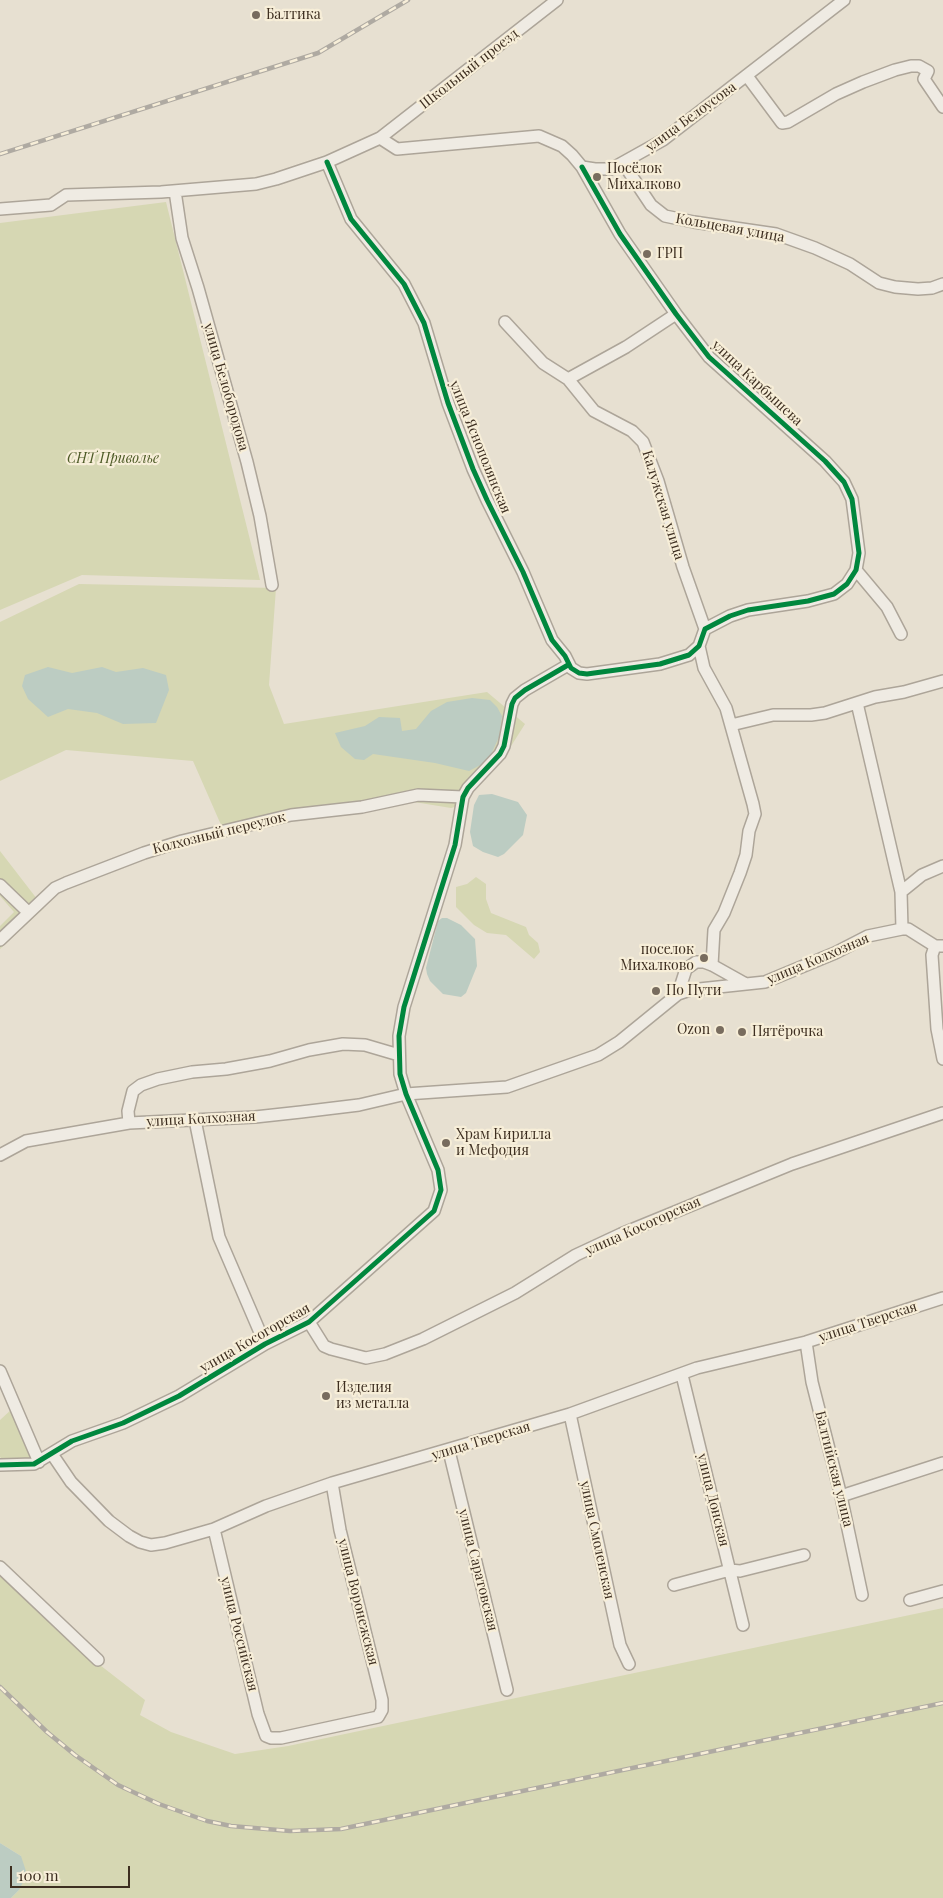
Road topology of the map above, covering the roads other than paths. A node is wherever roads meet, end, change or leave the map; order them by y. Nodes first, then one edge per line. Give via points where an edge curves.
1 (557, 0) edge
2 (844, 0) edge
3 (747, 76) junction
4 (943, 107) edge
5 (380, 138) junction
6 (327, 162) junction
7 (623, 163) junction
8 (582, 167) junction
9 (175, 191) junction
10 (0, 209) edge
11 (942, 285) edge
12 (676, 314) junction
13 (505, 322) dead end
14 (568, 378) junction
15 (856, 570) junction
16 (272, 585) dead end
17 (705, 629) junction
18 (901, 634) dead end
19 (699, 646) junction
20 (568, 665) junction
21 (943, 681) edge
22 (857, 703) junction
23 (731, 724) junction
24 (463, 798) junction
25 (943, 866) edge
26 (0, 885) edge
27 (901, 892) junction
28 (28, 912) junction
29 (902, 929) junction
30 (0, 940) edge
31 (939, 946) edge
32 (713, 963) junction
33 (748, 985) junction
34 (678, 994) junction
35 (399, 1055) junction
36 (943, 1059) edge
37 (406, 1094) junction
38 (943, 1113) edge
39 (195, 1120) junction
40 (129, 1123) junction
41 (0, 1155) edge
42 (943, 1298) edge
43 (310, 1322) junction
44 (806, 1342) junction
45 (265, 1344) junction
46 (0, 1371) edge
47 (682, 1375) junction
48 (570, 1414) junction
49 (449, 1451) junction
50 (52, 1454) junction
51 (39, 1462) junction
52 (943, 1463) edge
53 (1, 1464) edge
54 (332, 1483) junction
55 (842, 1496) junction
56 (214, 1529) junction
57 (804, 1555) dead end
58 (0, 1567) edge
59 (730, 1570) junction
60 (674, 1585) dead end
61 (943, 1591) edge
62 (862, 1595) dead end
63 (910, 1600) dead end
64 (743, 1625) dead end
65 (98, 1660) dead end
66 (629, 1664) dead end
67 (507, 1690) dead end
68 (269, 1738) joint

1 - 5 street, Школьный проезд
2 - 3 street, улица Белоусова
3 - 4 street via 782,123 863,82 911,66 928,71 924,79
3 - 7 street, улица Белоусова via 663,140
5 - 6 street, Школьный проезд
5 - 8 street via 397,149 539,136 562,146
6 - 9 street, Школьный проезд via 256,184
6 - 20 street, улица Яснополянская via 351,219 404,284 424,323 448,403 483,492 552,640
7 - 8 street, улица Белоусова via 610,169
7 - 11 street, Кольцевая улица via 652,204 665,216 776,234 850,264 887,285 912,290
8 - 12 street, улица Карбышева via 620,234
9 - 10 street, Школьный проезд via 66,195 51,205
9 - 16 street, улица Белобородова via 182,238 247,462
12 - 14 street via 626,347
12 - 15 street, улица Карбышева via 709,357 825,461 844,482 853,504 859,553
13 - 14 street, Калужская улица via 543,363
14 - 17 street, Калужская улица via 594,411 632,431 646,447 682,567
15 - 17 street via 846,586 834,594 748,610
15 - 18 street via 886,607
17 - 19 street
19 - 20 street via 689,655 660,664 621,670 587,674
19 - 23 street via 704,668
20 - 24 street via 515,698 500,754 468,788
21 - 22 street
22 - 23 street via 825,713 773,715
22 - 27 street
23 - 32 street via 755,814 740,873 714,930
24 - 28 street, Колхозный переулок via 418,796 233,827 144,853 66,882
24 - 35 street, улица Косогорская via 455,845 404,1008
25 - 27 street via 922,875
26 - 28 street
27 - 29 street
28 - 30 street, Колхозный переулок
29 - 31 street
29 - 33 street, улица Колхозная via 868,936 772,980
31 - 36 street via 932,955 932,964 937,1029
32 - 33 street
32 - 34 street via 687,963
33 - 34 street, улица Колхозная via 712,986
34 - 37 street, улица Колхозная via 598,1055 507,1087
35 - 37 street, улица Косогорская
35 - 40 street via 365,1045 343,1044 270,1061 158,1079 133,1091
37 - 39 street, улица Колхозная via 352,1106
37 - 43 street, улица Косогорская via 438,1170 440,1195 432,1214
38 - 43 street, улица Косогорская via 792,1164 621,1234 576,1255 508,1297 385,1354 366,1358 331,1350 324,1346
39 - 40 street, улица Колхозная
39 - 45 street via 218,1237
40 - 41 street, улица Колхозная via 26,1141
42 - 44 street, улица Тверская
43 - 45 street, улица Косогорская
44 - 47 street, улица Тверская via 697,1368
44 - 55 street, Балтийская улица via 812,1382
45 - 50 street, улица Косогорская via 179,1396 123,1423 72,1441
46 - 51 street
47 - 48 street, улица Тверская
47 - 59 street, улица Донская
48 - 49 street, улица Тверская
48 - 66 street, улица Смоленская via 620,1645
49 - 54 street, улица Тверская
49 - 67 street, улица Саратовская
50 - 51 street, улица Косогорская
50 - 56 street, улица Тверская via 64,1474 97,1511 136,1540 148,1544 165,1543
51 - 53 street
52 - 55 street
54 - 56 street, улица Тверская via 266,1506
54 - 68 street, улица Воронежская via 382,1710 376,1718
55 - 62 street, Балтийская улица
56 - 68 street, улица Российская via 258,1714
57 - 59 street via 740,1571
58 - 65 street
59 - 60 street
59 - 64 street, улица Донская
61 - 63 street

